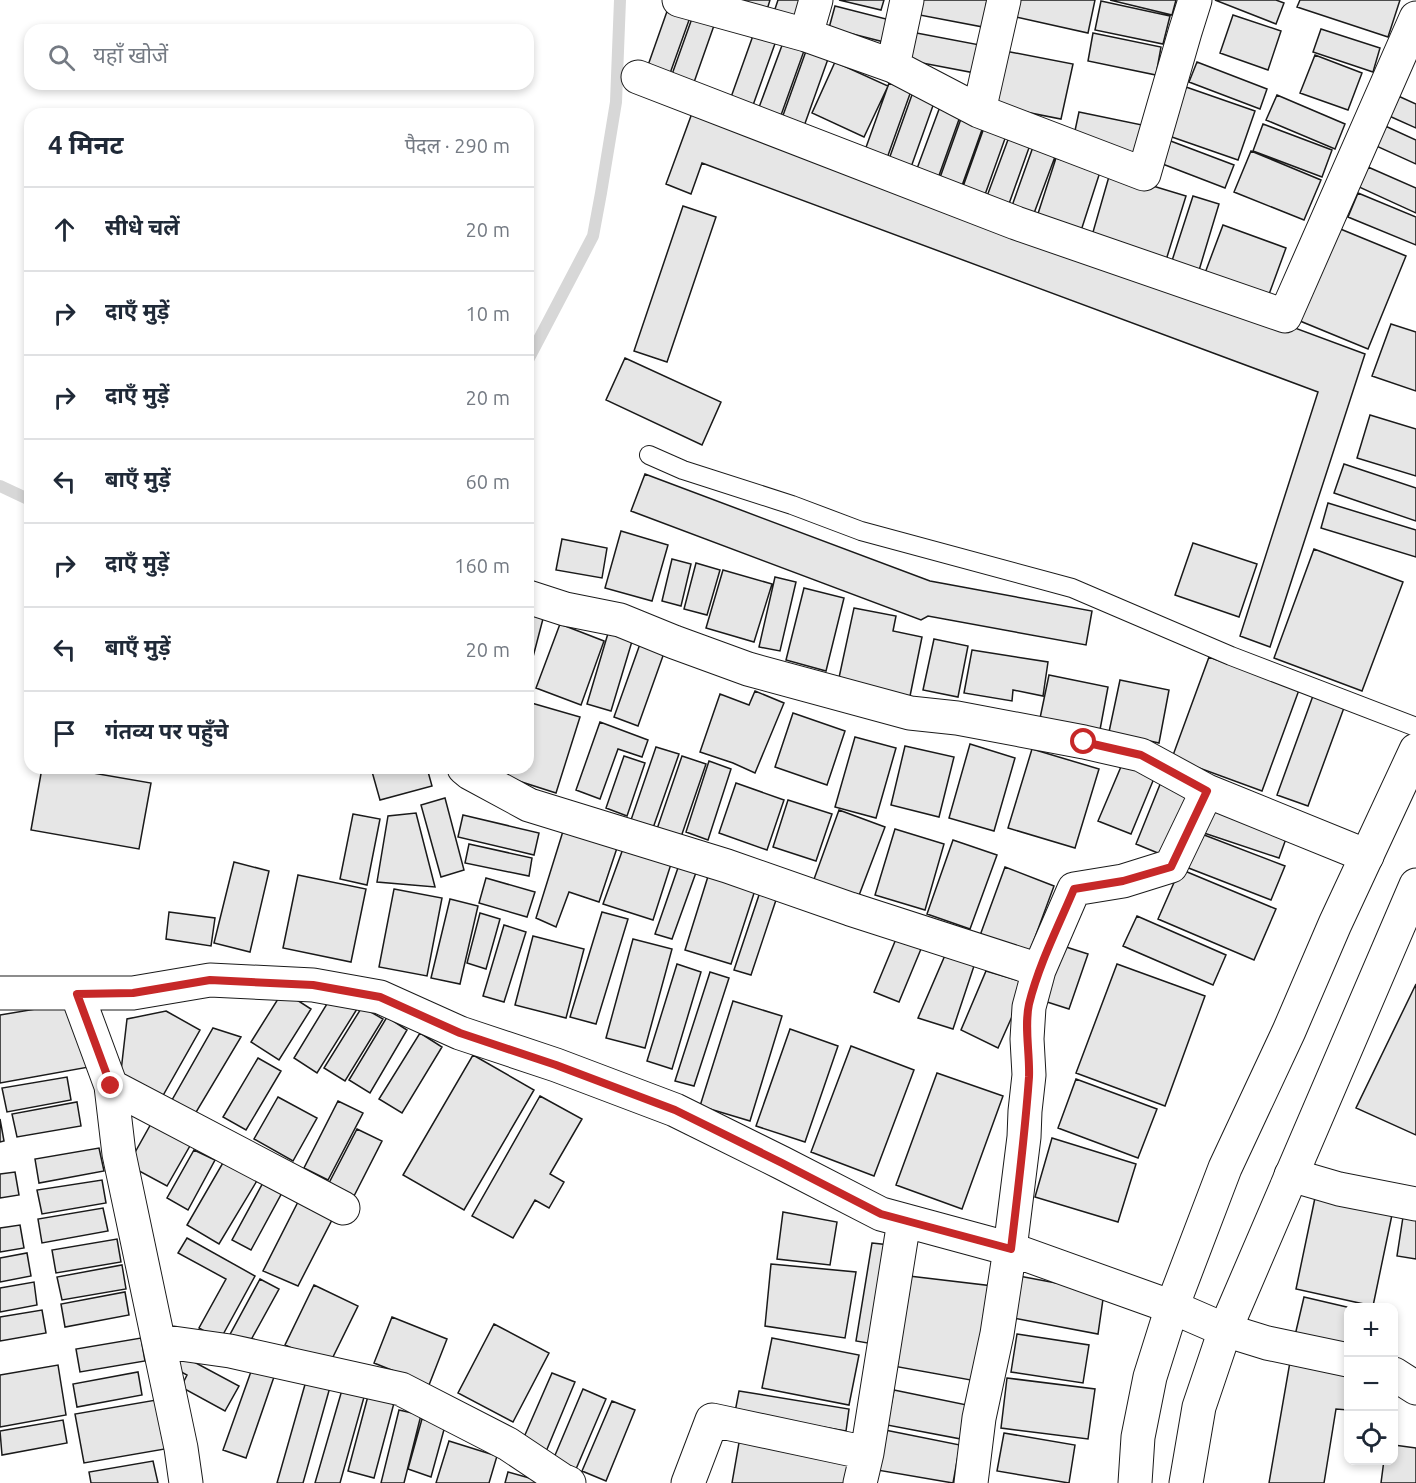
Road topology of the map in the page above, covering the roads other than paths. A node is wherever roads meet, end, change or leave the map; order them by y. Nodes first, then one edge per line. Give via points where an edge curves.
1 (679, 0) edge
2 (816, 0) edge
3 (907, 0) edge
4 (1004, 0) edge
5 (1196, 0) edge
6 (1416, 18) edge
7 (806, 35) junction
8 (893, 66) junction
9 (638, 76) dead end
10 (979, 111) junction
11 (649, 455) dead end
12 (534, 599) edge
13 (1416, 727) edge
14 (1416, 750) edge
15 (472, 774) edge
16 (1207, 791) junction
17 (1367, 856) junction
18 (1416, 885) edge
19 (1039, 970) junction
20 (0, 993) edge
21 (77, 994) junction
22 (111, 1086) junction
23 (1291, 1176) junction
24 (1416, 1204) edge
25 (343, 1208) dead end
26 (904, 1221) junction
27 (1011, 1249) junction
28 (1172, 1307) junction
29 (1226, 1330) junction
30 (159, 1341) junction
31 (1344, 1359) edge
32 (1398, 1377) edge
33 (1416, 1388) edge
34 (864, 1468) edge
35 (186, 1483) edge
36 (569, 1483) edge
37 (688, 1483) edge
38 (971, 1483) edge
39 (1135, 1483) edge
40 (1186, 1483) edge

1 - 7 street
2 - 7 street
3 - 8 street
4 - 10 street
5 - 10 street via 1144,174
6 - 9 street via 1285,316 1016,223
7 - 8 street
8 - 10 street
11 - 13 lane via 861,531 1072,588 1231,656
12 - 16 street via 620,620 748,669 910,713 957,718 1141,755
14 - 17 street
15 - 19 street via 529,805
16 - 17 street
16 - 19 street via 1171,867 1123,881 1074,889
17 - 28 street via 1224,1168
18 - 23 street
19 - 27 street via 1029,1007 1029,1075
20 - 21 street
21 - 22 street
21 - 26 street via 133,993 210,980 313,985 380,997 460,1033 675,1110 881,1214
22 - 25 street
22 - 30 street via 119,1154
23 - 24 street
23 - 29 street
26 - 27 street
26 - 34 street
27 - 28 street
27 - 38 street via 979,1418
28 - 29 street
28 - 39 street via 1148,1387 1138,1437
29 - 31 street
29 - 40 street via 1199,1407
30 - 35 street
30 - 36 street via 230,1351 401,1389 508,1444
32 - 33 street
34 - 37 street via 712,1420

